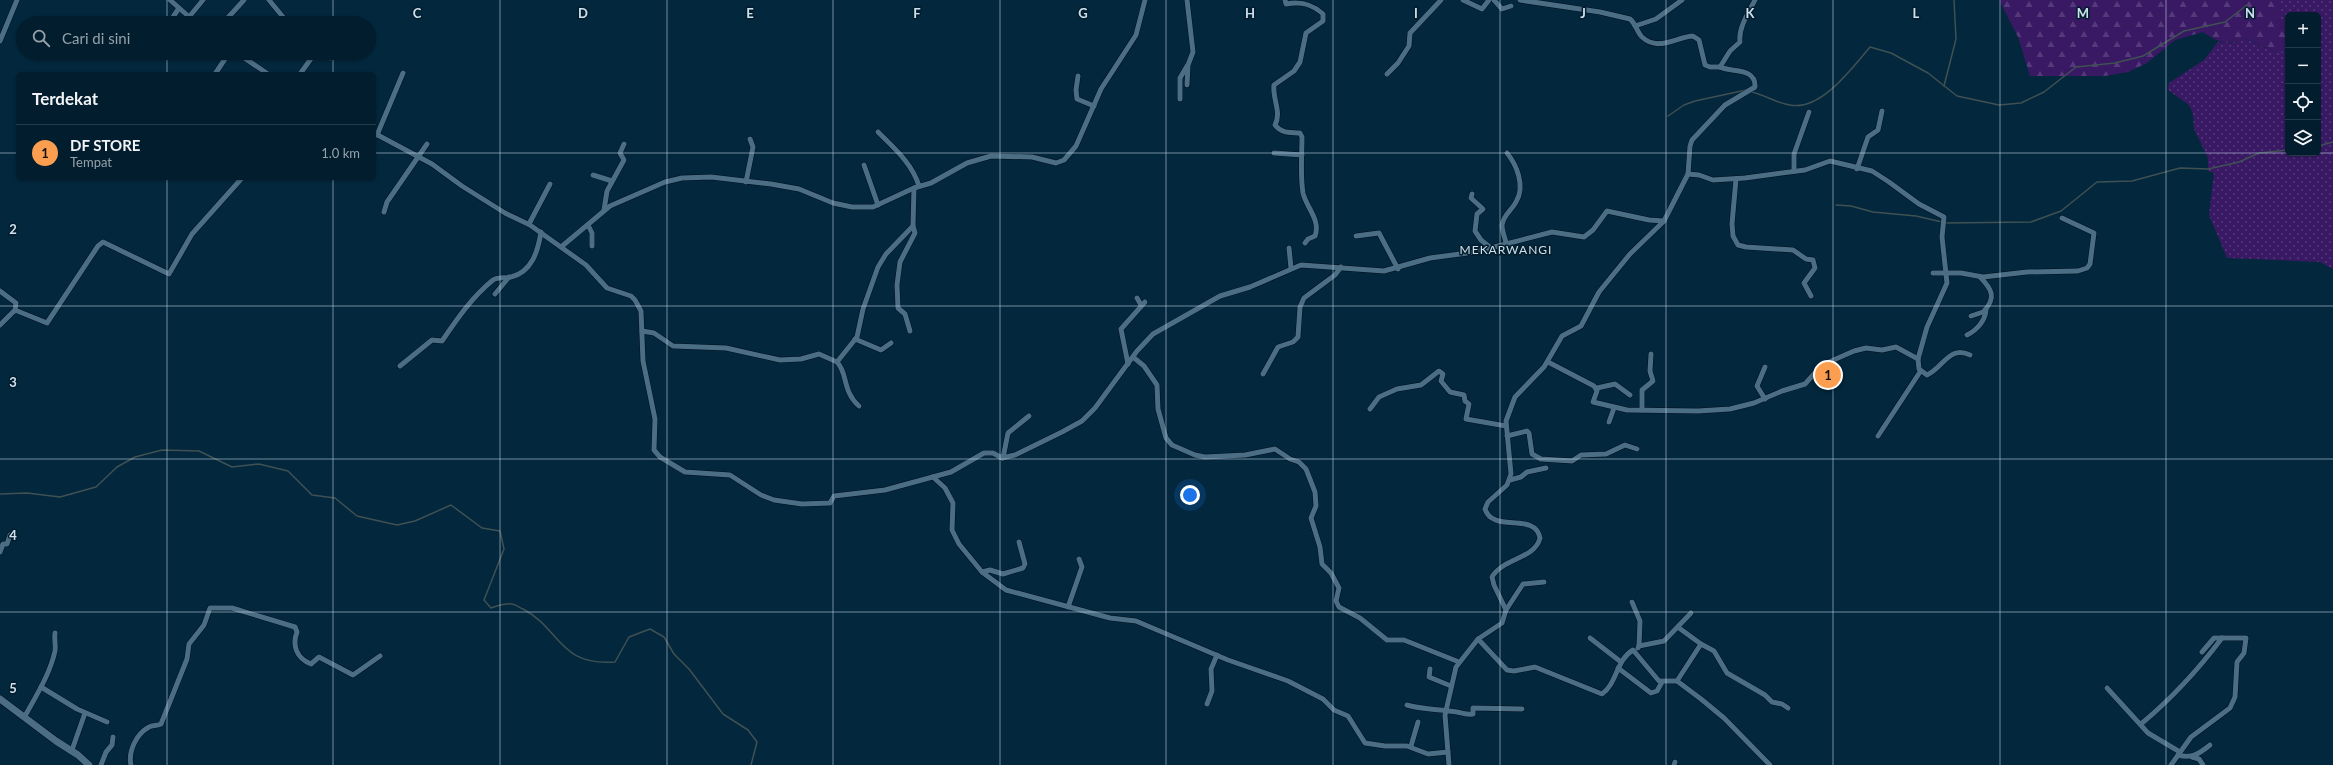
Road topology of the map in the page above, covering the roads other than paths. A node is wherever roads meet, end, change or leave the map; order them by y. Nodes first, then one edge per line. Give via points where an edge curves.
1 (17, 0) edge
2 (170, 0) edge
3 (203, 0) edge
4 (244, 0) edge
5 (268, 0) edge
6 (1145, 0) edge
7 (1187, 0) edge
8 (1285, 0) edge
9 (1441, 0) edge
10 (1463, 0) edge
11 (1489, 0) edge
12 (1494, 0) edge
13 (1520, 0) edge
14 (1682, 0) edge
15 (1754, 0) edge
16 (1511, 6) dead end
17 (179, 8) junction
18 (174, 16) edge
19 (188, 16) edge
20 (190, 16) edge
21 (229, 16) edge
22 (282, 16) edge
23 (1635, 26) junction
24 (0, 41) edge
25 (224, 60) edge
26 (247, 60) edge
27 (310, 60) edge
28 (1188, 65) junction
29 (1720, 67) junction
30 (215, 72) edge
31 (265, 72) edge
32 (301, 72) edge
33 (403, 73) dead end
34 (1387, 74) dead end
35 (1078, 76) dead end
36 (1187, 85) dead end
37 (1180, 99) dead end
38 (1094, 106) junction
39 (1882, 111) dead end
40 (1809, 112) dead end
41 (878, 132) dead end
42 (376, 134) edge
43 (750, 139) dead end
44 (427, 144) dead end
45 (624, 144) dead end
46 (1507, 153) dead end
47 (1274, 154) dead end
48 (1302, 155) junction
49 (417, 156) junction
50 (864, 165) dead end
51 (1857, 169) junction
52 (1794, 171) junction
53 (1688, 174) junction
54 (593, 175) dead end
55 (1736, 179) junction
56 (240, 180) edge
57 (612, 181) junction
58 (746, 182) junction
59 (550, 184) dead end
60 (916, 187) junction
61 (1472, 194) dead end
62 (878, 205) junction
63 (604, 210) junction
64 (384, 212) dead end
65 (2062, 218) dead end
66 (1664, 221) junction
67 (529, 224) junction
68 (588, 225) junction
69 (913, 226) junction
70 (541, 232) junction
71 (1356, 236) dead end
72 (1305, 242) dead end
73 (1506, 243) junction
74 (592, 246) dead end
75 (561, 247) junction
76 (1289, 248) dead end
77 (1491, 248) junction
78 (1341, 267) junction
79 (1292, 268) junction
80 (1398, 269) junction
81 (1947, 272) junction
82 (1933, 273) dead end
83 (509, 277) junction
84 (1980, 277) junction
85 (0, 291) edge
86 (496, 294) dead end
87 (1811, 296) dead end
88 (1137, 298) dead end
89 (15, 310) junction
90 (1986, 310) junction
91 (1971, 316) dead end
92 (0, 325) edge
93 (642, 330) junction
94 (910, 331) dead end
95 (1967, 335) dead end
96 (855, 339) junction
97 (892, 343) dead end
98 (1651, 354) dead end
99 (1970, 355) dead end
100 (1133, 357) junction
101 (1918, 359) junction
102 (837, 362) junction
103 (1548, 362) junction
104 (1128, 364) junction
105 (400, 366) dead end
106 (1765, 367) dead end
107 (1920, 372) junction
108 (1263, 374) dead end
109 (1597, 388) junction
110 (1630, 394) dead end
111 (1765, 399) junction
112 (859, 406) dead end
113 (1614, 408) junction
114 (1370, 409) dead end
115 (1642, 410) junction
116 (1030, 416) dead end
117 (1609, 422) dead end
118 (1506, 426) junction
119 (1507, 436) junction
120 (1878, 436) dead end
121 (1637, 449) dead end
122 (1003, 458) junction
123 (1546, 468) dead end
124 (933, 477) junction
125 (1510, 480) junction
126 (14, 533) dead end
127 (1019, 542) dead end
128 (0, 552) edge
129 (1079, 560) dead end
130 (982, 572) junction
131 (1544, 582) dead end
132 (1632, 602) dead end
133 (1068, 607) junction
134 (1506, 610) junction
135 (1691, 613) dead end
136 (1679, 628) junction
137 (56, 633) dead end
138 (1590, 638) dead end
139 (2222, 638) junction
140 (1478, 639) junction
141 (1701, 644) junction
142 (1639, 646) junction
143 (1633, 650) junction
144 (2202, 652) dead end
145 (1217, 655) junction
146 (380, 656) dead end
147 (1459, 662) junction
148 (1621, 662) junction
149 (1618, 668) junction
150 (1430, 669) dead end
151 (1677, 681) junction
152 (1662, 682) junction
153 (1451, 686) junction
154 (41, 687) junction
155 (2107, 688) dead end
156 (0, 699) edge
157 (1207, 704) dead end
158 (1407, 705) dead end
159 (1788, 708) dead end
160 (1522, 709) dead end
161 (1445, 711) junction
162 (86, 713) junction
163 (24, 716) junction
164 (107, 722) dead end
165 (1418, 722) dead end
166 (2141, 724) junction
167 (113, 737) dead end
168 (1410, 746) junction
169 (2210, 746) dead end
170 (72, 750) junction
171 (1448, 752) junction
172 (2179, 754) junction
173 (2190, 757) junction
174 (89, 765) edge
175 (101, 765) edge
176 (131, 765) edge
177 (1449, 765) edge
178 (1770, 765) edge
179 (2171, 765) edge
180 (2204, 765) edge

1 - 24 street
2 - 17 street
3 - 20 street
4 - 21 street
5 - 22 street
6 - 38 street via 1136,35 1101,90
7 - 28 street via 1193,52
8 - 48 street via 1286,4 1295,2 1315,6 1323,14 1323,21 1306,33 1300,62 1294,71 1274,85 1278,106 1275,125 1278,130 1300,133
9 - 34 street via 1410,33 1409,46
10 - 11 street via 1482,9
12 - 16 street via 1502,9
13 - 23 street via 1608,14 1630,19
14 - 23 street via 1656,19
15 - 29 street via 1740,42 1730,51
17 - 18 street
17 - 19 street
23 - 29 street via 1643,38 1654,43 1669,43 1688,36 1697,38 1705,65
25 - 30 street
26 - 31 street
27 - 32 street
28 - 36 street
28 - 37 street via 1180,78
29 - 53 street via 1732,72 1741,71 1749,74 1755,83 1754,89 1725,105 1692,140
33 - 42 street
35 - 38 street via 1077,99
38 - 60 street via 1076,146 1064,160 1056,163 1032,157 991,156 967,163 931,183
39 - 51 street via 1878,130 1868,137
40 - 52 street via 1794,154
41 - 60 street via 905,160 916,176
42 - 49 street
43 - 58 street via 753,147
44 - 49 street
45 - 57 street via 620,153 624,160
46 - 73 street via 1518,171 1520,186 1517,201 1503,221 1502,230
47 - 48 street
48 - 72 street via 1303,192 1313,214 1316,232 1316,236
49 - 64 street via 387,202
49 - 67 street via 505,213
50 - 62 street
51 - 52 street via 1830,161
51 - 81 street via 1872,171 1919,204 1944,217 1942,237
52 - 55 street
53 - 55 street via 1713,180
53 - 66 street
54 - 57 street
55 - 87 street via 1732,224 1733,236 1738,244 1746,247 1793,250 1813,260 1815,268 1804,283
56 - 89 street via 192,234 169,274 103,242 47,323
57 - 63 street via 604,198
58 - 62 street via 799,189 833,203 852,207
58 - 63 street via 711,177 682,178 632,196
59 - 67 street
60 - 62 street
60 - 69 street
61 - 77 street via 1470,198 1473,203 1483,209 1477,214 1475,231
63 - 68 street
65 - 84 street via 2094,233 2090,264 2087,268 2078,271 2027,272
66 - 73 street via 1608,211 1584,237 1552,232
66 - 103 street via 1622,263 1599,292 1581,326 1562,336
67 - 70 street
68 - 74 street via 592,233
68 - 75 street
69 - 94 street via 915,234 901,261 897,287 898,308 905,314
69 - 96 street via 886,254 878,267
70 - 75 street
70 - 83 street via 538,249 531,264 524,271
71 - 80 street via 1379,233
73 - 77 street
75 - 93 street via 589,268 607,288 633,297 641,311
76 - 79 street
77 - 80 street via 1430,258
78 - 79 street via 1301,265
78 - 80 street via 1376,271
78 - 108 street via 1330,280 1305,296 1300,307 1298,337 1293,342 1278,347
79 - 100 street via 1205,304 1152,334
81 - 82 street
81 - 84 street
81 - 101 street via 1946,289 1927,327
83 - 86 street
83 - 105 street via 494,280 472,301 442,341 432,340
84 - 90 street via 1991,289 1992,295
85 - 89 street via 16,303
88 - 104 street via 1143,304 1121,329
89 - 92 street
90 - 91 street
90 - 95 street via 1978,328
93 - 102 street via 654,333 673,346 726,348 780,360 801,359 819,354
93 - 124 street via 644,372 655,419 654,450 660,457 685,472 730,475 767,498 802,504 830,503 834,496 879,491
96 - 97 street via 881,350
96 - 102 street
98 - 115 street via 1650,371 1653,381 1642,390
99 - 107 street via 1952,353 1929,374 1924,375
100 - 104 street
100 - 147 street via 1144,366 1157,386 1158,409 1166,438 1172,446 1205,457 1245,455 1275,449 1288,459 1301,464 1314,490 1316,506 1311,518 1320,547 1322,564 1331,573 1339,588 1337,605 1360,618 1387,640 1404,640
101 - 107 street
101 - 111 street via 1896,347 1854,351 1822,365 1805,384
102 - 112 street via 841,366 850,397
103 - 109 street
103 - 118 street via 1515,397 1506,416
104 - 122 street via 1095,408 1082,420 1015,455
106 - 111 street via 1757,386
107 - 120 street
109 - 110 street via 1615,384
109 - 113 street via 1593,402
111 - 115 street via 1730,409
113 - 115 street
113 - 117 street
114 - 118 street via 1379,396 1397,389 1421,385 1440,371 1443,374 1440,381 1449,391 1464,394 1465,401 1470,405 1466,419
116 - 122 street via 1008,433
118 - 119 street
119 - 121 street via 1527,431 1532,454 1540,459 1572,461 1581,455 1606,454 1625,444
119 - 125 street via 1512,468
122 - 124 street via 993,453 984,453 951,472
123 - 125 street via 1527,472
124 - 130 street via 945,488 953,503 952,533
125 - 134 street via 1488,502 1486,512 1500,522 1518,522 1528,526 1539,534 1540,538 1538,546 1508,562 1492,576
126 - 128 street via 10,535 7,544 3,544
127 - 130 street via 1025,564 1023,568 1003,574 990,570
129 - 133 street via 1082,567
130 - 133 street via 1013,593
131 - 134 street via 1524,584
132 - 142 street via 1640,621
133 - 145 street via 1136,622
134 - 140 street via 1502,623
135 - 136 street
136 - 141 street
136 - 142 street via 1664,641
137 - 154 street via 55,654
138 - 148 street
139 - 144 street via 2212,638
139 - 166 street via 2180,689
139 - 172 street via 2246,638 2244,653 2237,662 2232,704 2226,712 2191,737
140 - 147 street
140 - 149 street via 1507,670 1535,667 1602,694
141 - 151 street
141 - 159 street via 1714,650 1726,673 1772,702
142 - 143 street
143 - 148 street
143 - 152 street
145 - 157 street via 1211,669 1212,691
145 - 168 street via 1288,681 1323,699 1334,710 1348,716 1365,743
146 - 176 street via 353,675 319,657 311,664 300,657 294,643 297,632 295,627 232,608 210,608 204,625 189,644 187,659 161,724 149,727 142,733 131,750
147 - 153 street
148 - 149 street
149 - 152 street via 1651,693 1657,691
150 - 153 street via 1429,677
151 - 152 street
151 - 178 street via 1724,718
153 - 161 street
154 - 162 street
154 - 163 street
155 - 166 street
156 - 163 main road
158 - 161 street
160 - 161 street via 1473,708 1473,714
161 - 171 street
162 - 164 street
162 - 170 street
163 - 170 main road
165 - 168 street
166 - 172 street via 2151,736
167 - 175 street via 112,745
168 - 171 street via 1428,754
169 - 173 street via 2197,756
170 - 174 main road
171 - 177 street
172 - 173 street
172 - 179 street
173 - 180 street via 2199,759

